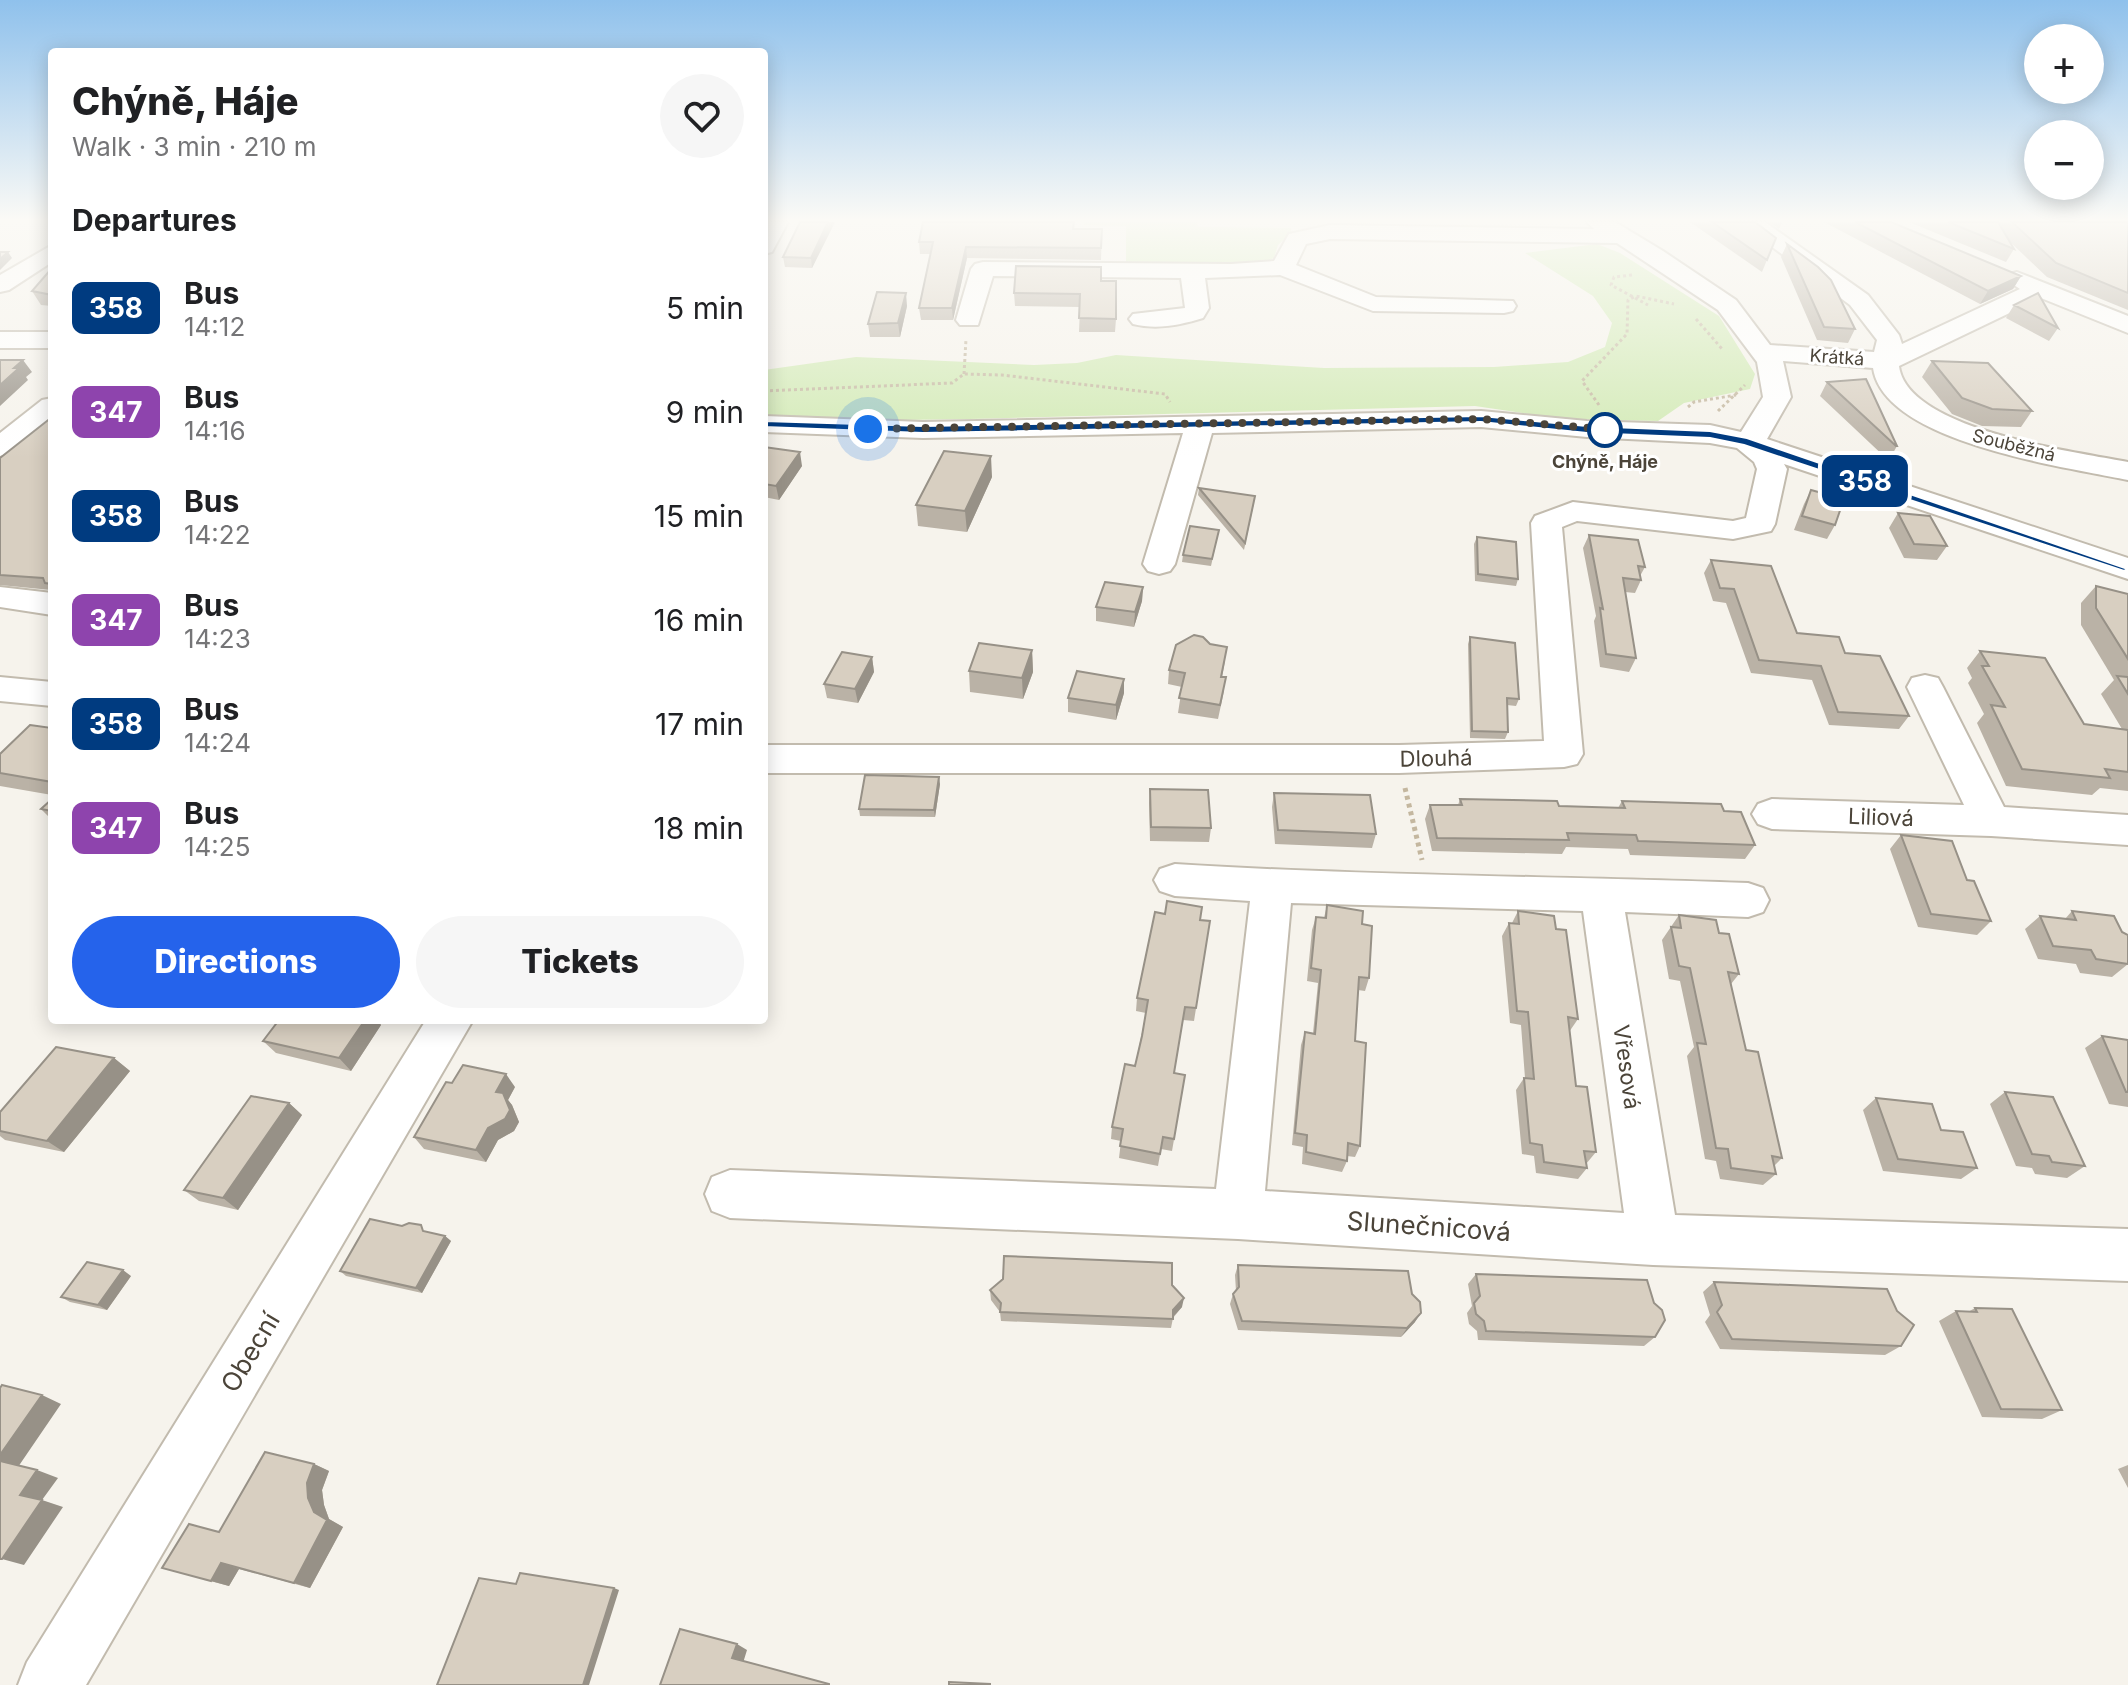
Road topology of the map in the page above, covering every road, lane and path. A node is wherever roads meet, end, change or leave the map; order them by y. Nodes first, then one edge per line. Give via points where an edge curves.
1 (974, 301) edge
2 (1196, 301) edge
3 (1365, 301) edge
4 (1410, 301) edge
5 (1488, 301) edge
6 (1628, 301) edge
7 (1639, 301) edge
8 (1664, 301) edge
9 (1720, 301) edge
10 (1859, 301) edge
11 (2015, 301) edge
12 (2068, 301) edge
13 (1648, 305) dead end
14 (1504, 306) dead end
15 (1680, 306) dead end
16 (1692, 315) dead end
17 (1142, 319) dead end
18 (969, 320) dead end
19 (2128, 325) edge
20 (0, 340) edge
21 (48, 340) edge
22 (1758, 357) junction
23 (963, 359) dead end
24 (1886, 361) junction
25 (964, 374) junction
26 (935, 380) dead end
27 (916, 384) junction
28 (768, 391) edge
29 (48, 409) edge
30 (1606, 413) dead end
31 (1187, 416) junction
32 (768, 424) edge
33 (1710, 434) junction
34 (1747, 442) junction
35 (0, 447) edge
36 (2128, 471) edge
37 (1159, 564) dead end
38 (2128, 569) edge
39 (0, 597) edge
40 (48, 603) edge
41 (1925, 687) dead end
42 (0, 689) edge
43 (48, 694) edge
44 (768, 759) edge
45 (1399, 759) junction
46 (1772, 814) dead end
47 (1991, 821) junction
48 (2128, 830) edge
49 (1175, 880) dead end
50 (1272, 887) junction
51 (1429, 890) junction
52 (1601, 893) junction
53 (1748, 900) dead end
54 (448, 1024) edge
55 (730, 1194) dead end
56 (1238, 1214) junction
57 (1653, 1240) junction
58 (2128, 1255) edge
59 (50, 1685) edge

1 - 18 street
2 - 17 street via 1194,313
3 - 4 street
5 - 14 street
6 - 30 path via 1627,334 1582,381
7 - 13 path
8 - 15 path
9 - 22 street
10 - 24 street, Souběžná via 1890,340
11 - 24 street, Krátká
12 - 19 street
16 - 22 path via 1726,354
20 - 21 street
22 - 24 street, Krátká
22 - 33 path via 1750,379 1706,425
22 - 34 street via 1777,397
23 - 25 path
24 - 36 street, Souběžná via 1890,383 1903,400 1971,436
25 - 27 path via 952,383
25 - 31 path via 1165,394
26 - 27 path
27 - 28 path
29 - 35 street
31 - 32 street via 923,430
31 - 33 street via 1481,419
31 - 37 street
33 - 34 street
34 - 38 street
34 - 45 street, Dlouhá via 1772,469 1760,524 1733,530 1573,511 1546,523 1564,754
39 - 40 street
41 - 47 street
42 - 43 street
44 - 45 street, Dlouhá
45 - 51 path
46 - 47 street, Liliová
47 - 48 street, Liliová
49 - 50 street
50 - 51 street
50 - 56 street
51 - 52 street
52 - 53 street
52 - 57 street, Vřesová
54 - 59 street, Obecní
55 - 56 street, Slunečnicová
56 - 57 street, Slunečnicová
57 - 58 street, Slunečnicová

